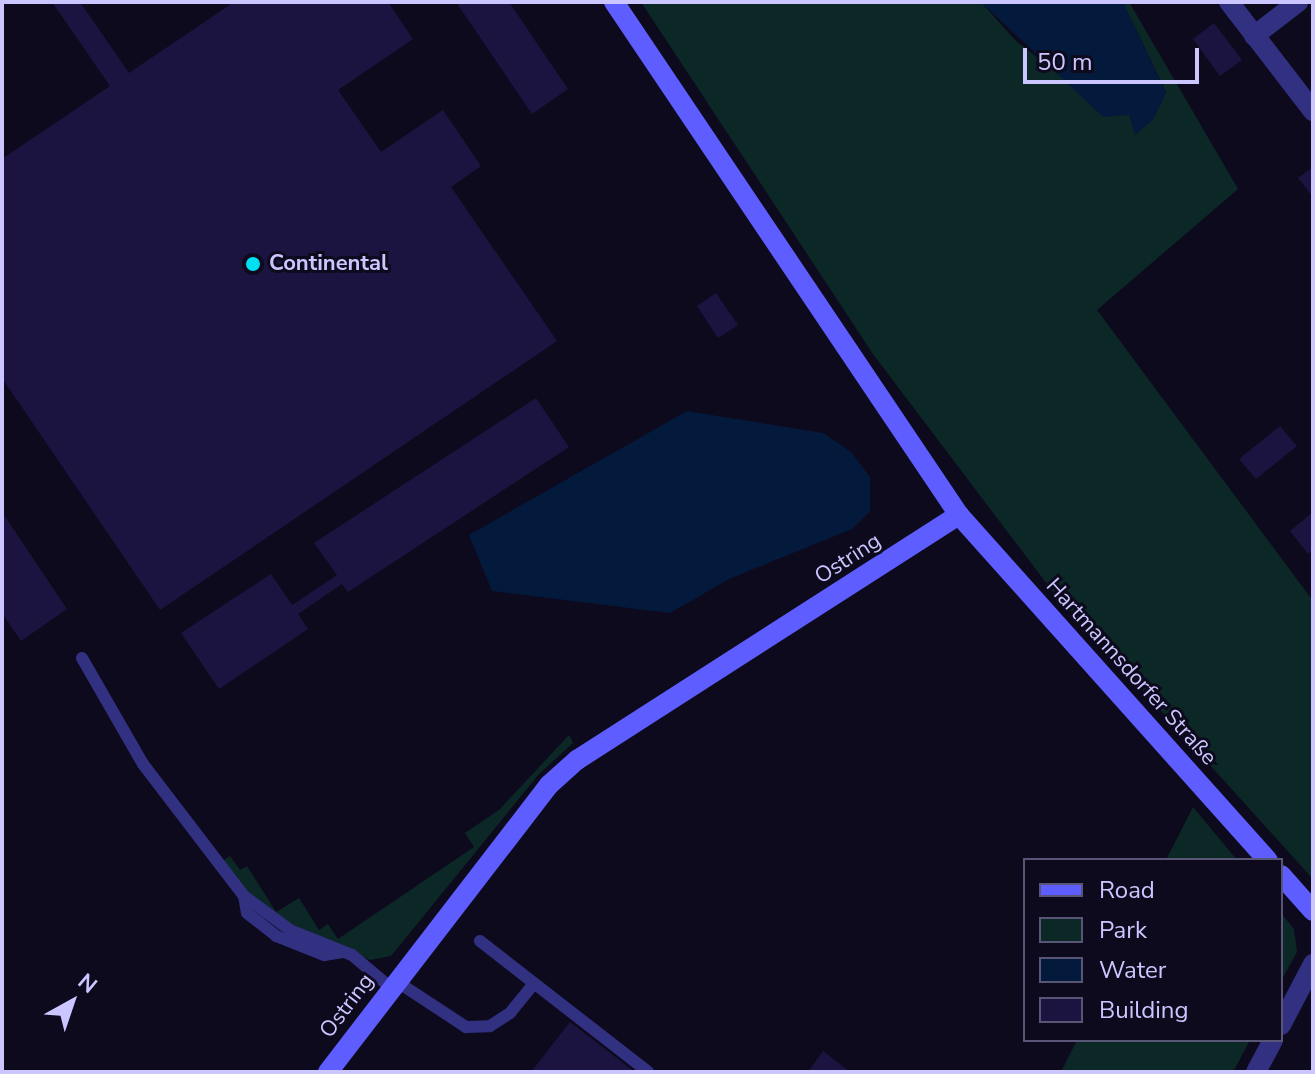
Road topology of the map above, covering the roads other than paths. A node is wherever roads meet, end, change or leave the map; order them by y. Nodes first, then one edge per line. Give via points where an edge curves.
1 (614, 2) edge
2 (1229, 2) edge
3 (1298, 2) edge
4 (1254, 36) junction
5 (1313, 111) edge
6 (959, 515) junction
7 (82, 658) dead end
8 (1266, 858) edge
9 (1283, 877) edge
10 (1313, 911) edge
11 (480, 941) dead end
12 (1313, 964) edge
13 (534, 983) junction
14 (394, 984) junction
15 (1283, 1021) edge
16 (1272, 1042) edge
17 (328, 1072) edge
18 (648, 1072) edge
19 (1256, 1072) edge

1 - 6 main road
2 - 4 street
3 - 4 street
4 - 5 street
6 - 8 main road, Hartmannsdorfer Straße
6 - 14 main road, Ostring via 577,760 549,785
7 - 14 lane via 143,764 244,896 247,913 276,936 324,955 344,952
9 - 10 main road
11 - 13 lane
12 - 15 street
13 - 14 lane via 510,1013 490,1026 466,1027
13 - 18 lane
14 - 17 main road, Ostring
16 - 19 street

